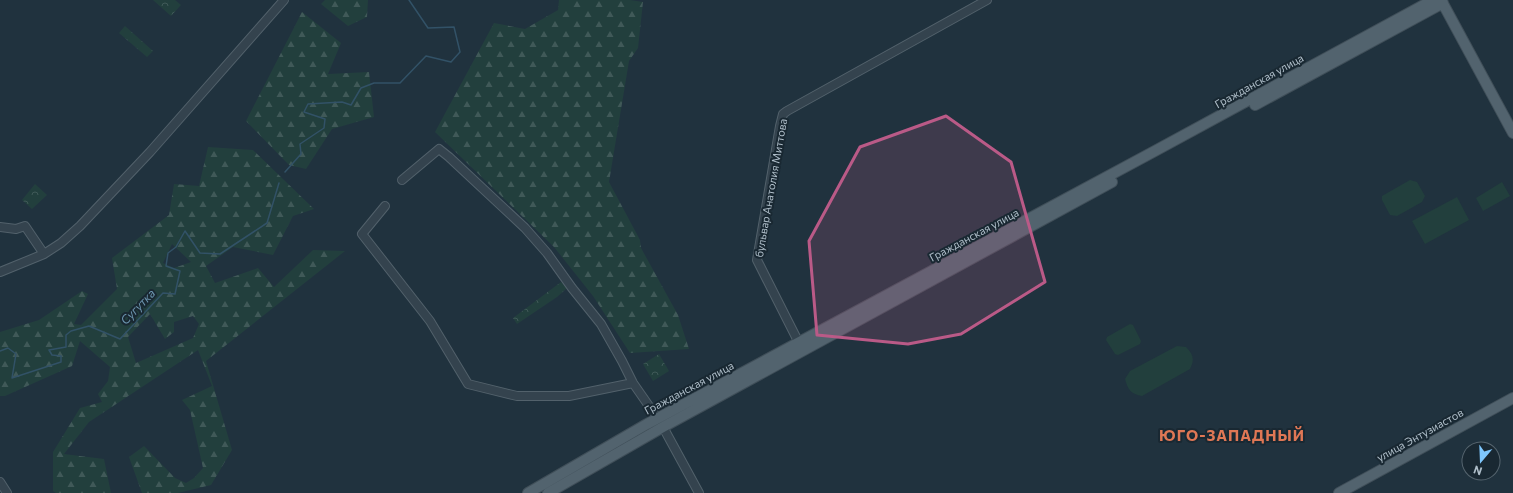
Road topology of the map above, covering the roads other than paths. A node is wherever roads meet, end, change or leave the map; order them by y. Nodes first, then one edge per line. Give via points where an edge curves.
1 (284, 0) edge
2 (988, 0) edge
3 (1441, 1) edge
4 (1513, 133) edge
5 (402, 180) dead end
6 (385, 206) dead end
7 (0, 228) edge
8 (992, 243) junction
9 (44, 254) junction
10 (0, 272) edge
11 (799, 343) junction
12 (632, 383) junction
13 (1511, 402) edge
14 (660, 423) junction
15 (1, 484) edge
16 (7, 493) edge
17 (528, 493) edge
18 (548, 493) edge
19 (699, 493) edge
20 (1343, 493) edge

1 - 9 street via 150,152 80,226
2 - 11 street, бульвар Анатолия Миттова via 783,114 757,260
3 - 4 main road
3 - 8 main road, Гражданская улица
5 - 12 street via 439,149 535,239 602,324
6 - 12 street via 362,234 430,320 468,384 517,396 569,396
7 - 9 street via 16,229 25,226
8 - 11 main road, Гражданская улица
8 - 14 main road, Гражданская улица
9 - 10 street
11 - 14 main road, Гражданская улица
12 - 14 street
13 - 20 main road, улица Энтузиастов
14 - 17 main road, Гражданская улица
14 - 18 main road, Гражданская улица
14 - 19 street
15 - 16 street

